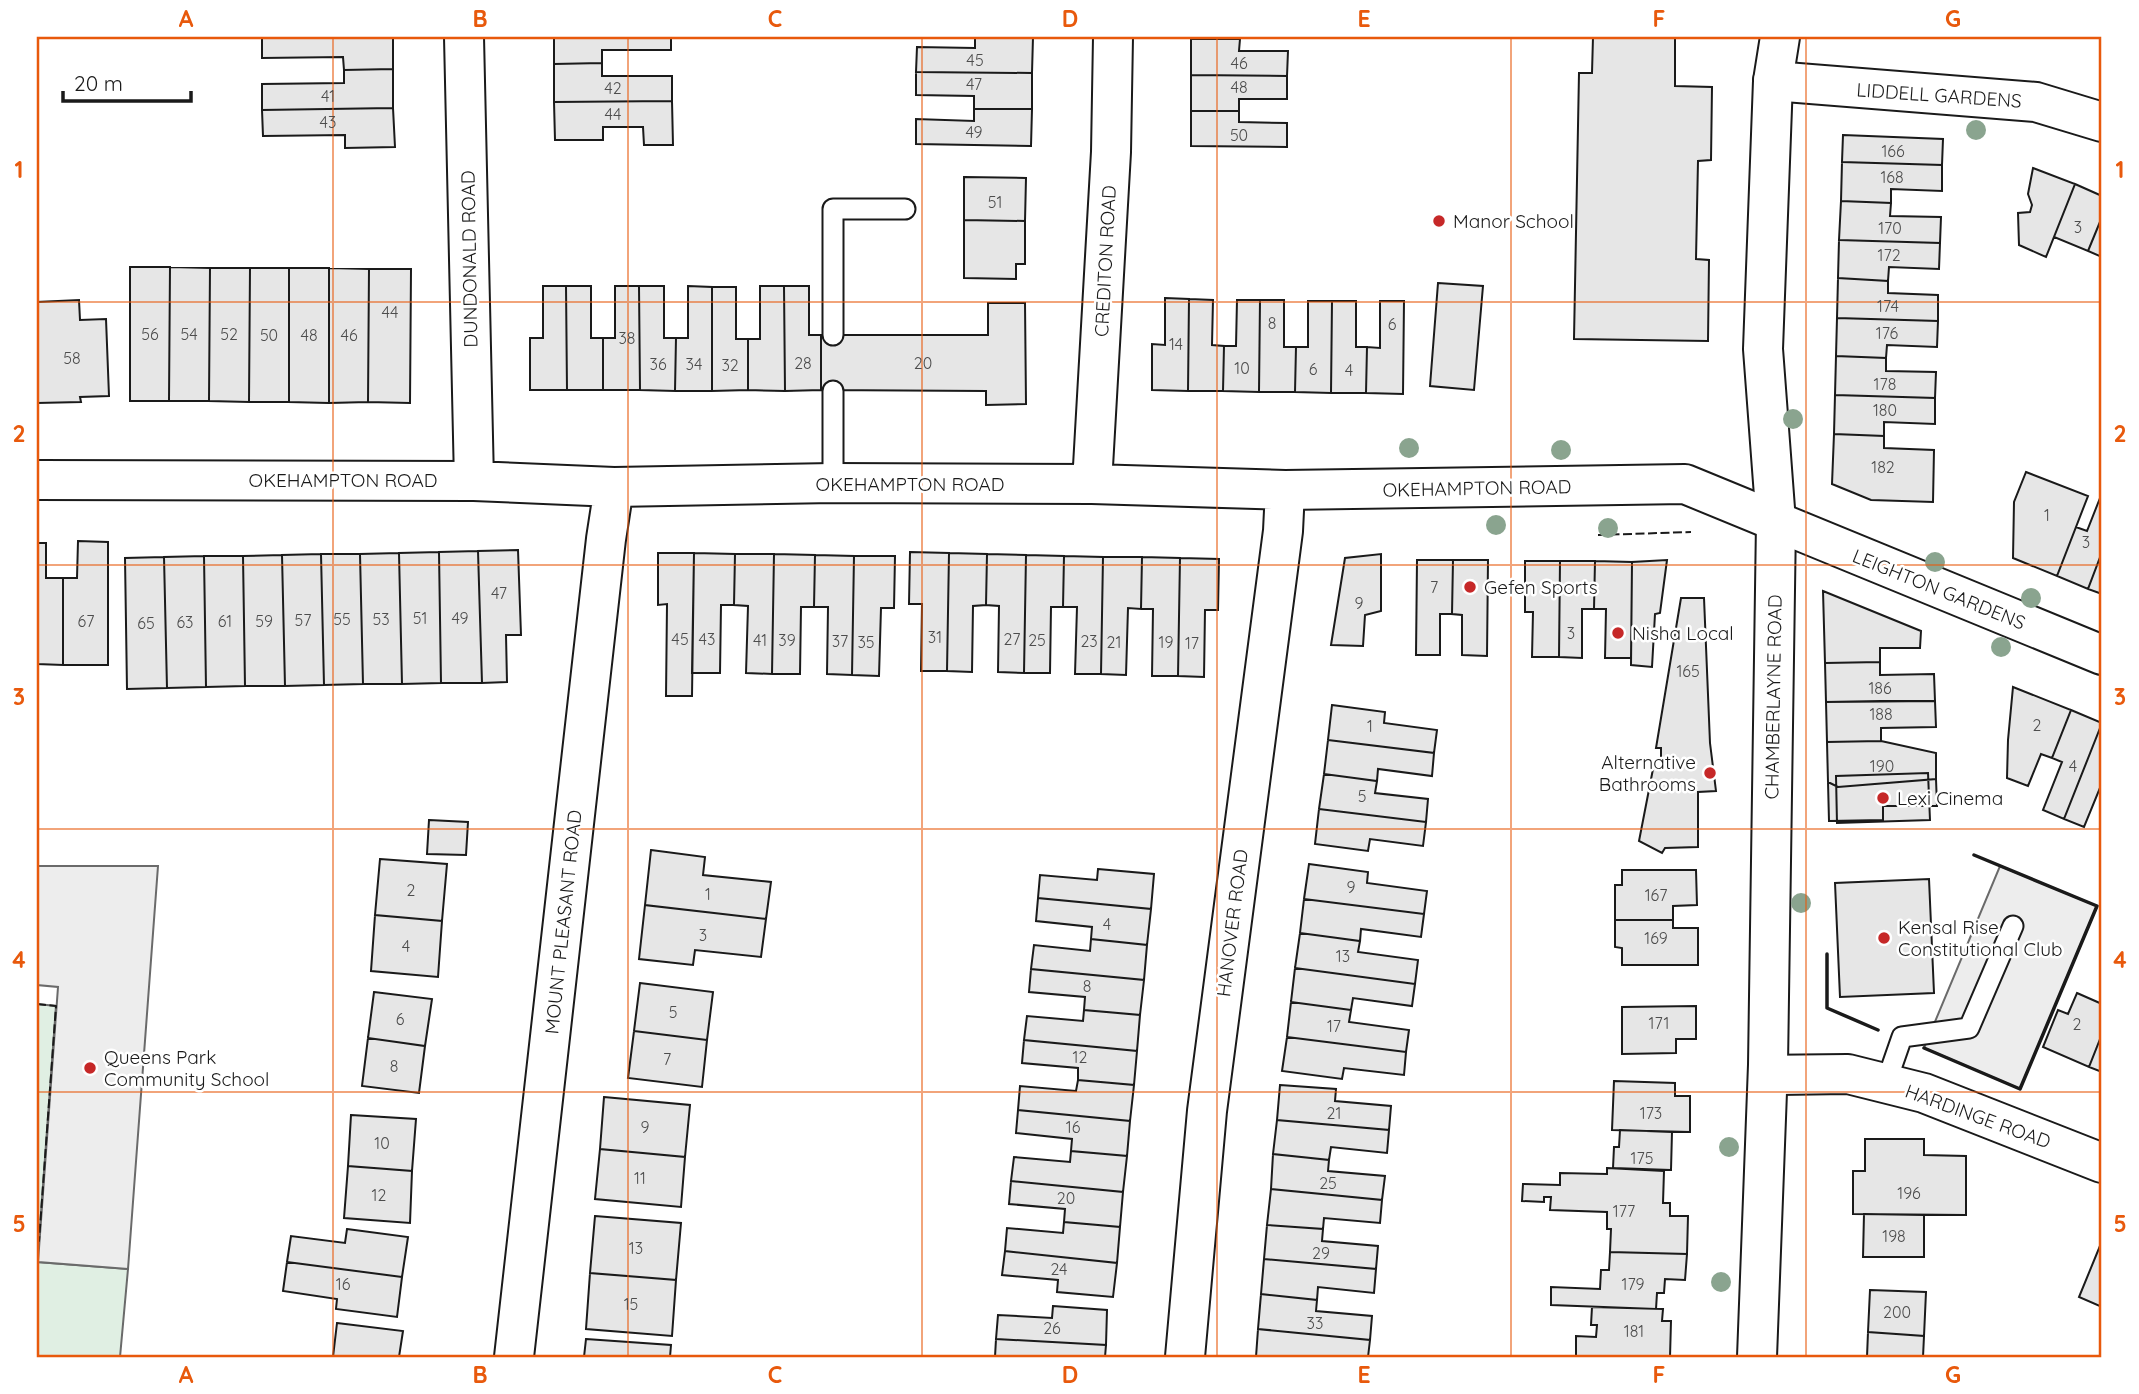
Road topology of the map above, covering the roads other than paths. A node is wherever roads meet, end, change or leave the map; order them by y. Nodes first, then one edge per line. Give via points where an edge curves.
1 (464, 37) edge
2 (1113, 37) edge
3 (1780, 37) edge
4 (1773, 81) junction
5 (2102, 122) edge
6 (905, 209) dead end
7 (833, 335) dead end
8 (833, 391) dead end
9 (37, 480) edge
10 (474, 481) junction
11 (833, 483) junction
12 (1092, 484) junction
13 (614, 486) junction
14 (1285, 489) junction
15 (1776, 522) junction
16 (2102, 655) edge
17 (2013, 926) dead end
18 (1768, 1075) junction
19 (1886, 1083) junction
20 (2102, 1163) edge
21 (514, 1357) edge
22 (1185, 1357) edge
23 (1757, 1357) edge

1 - 10 street, DUNDONALD ROAD
2 - 12 street, CREDITON ROAD
3 - 4 street, CHAMBERLAYNE ROAD
4 - 5 street, LIDDELL GARDENS via 2036,102
4 - 15 street, CHAMBERLAYNE ROAD via 1763,349
6 - 7 lane via 833,209
8 - 11 lane
9 - 10 street, OKEHAMPTON ROAD
10 - 13 street, OKEHAMPTON ROAD
11 - 12 street, OKEHAMPTON ROAD
11 - 13 street, OKEHAMPTON ROAD
12 - 14 street, OKEHAMPTON ROAD
13 - 21 street, MOUNT PLEASANT ROAD
14 - 15 street, OKEHAMPTON ROAD via 1685,484
14 - 22 street, HANOVER ROAD via 1207,1111
15 - 16 street, LEIGHTON GARDENS
15 - 18 street, CHAMBERLAYNE ROAD
17 - 19 lane via 1969,1028 1902,1037
18 - 19 street, HARDINGE ROAD via 1848,1074
18 - 23 street, CHAMBERLAYNE ROAD
19 - 20 street, HARDINGE ROAD via 1924,1093

